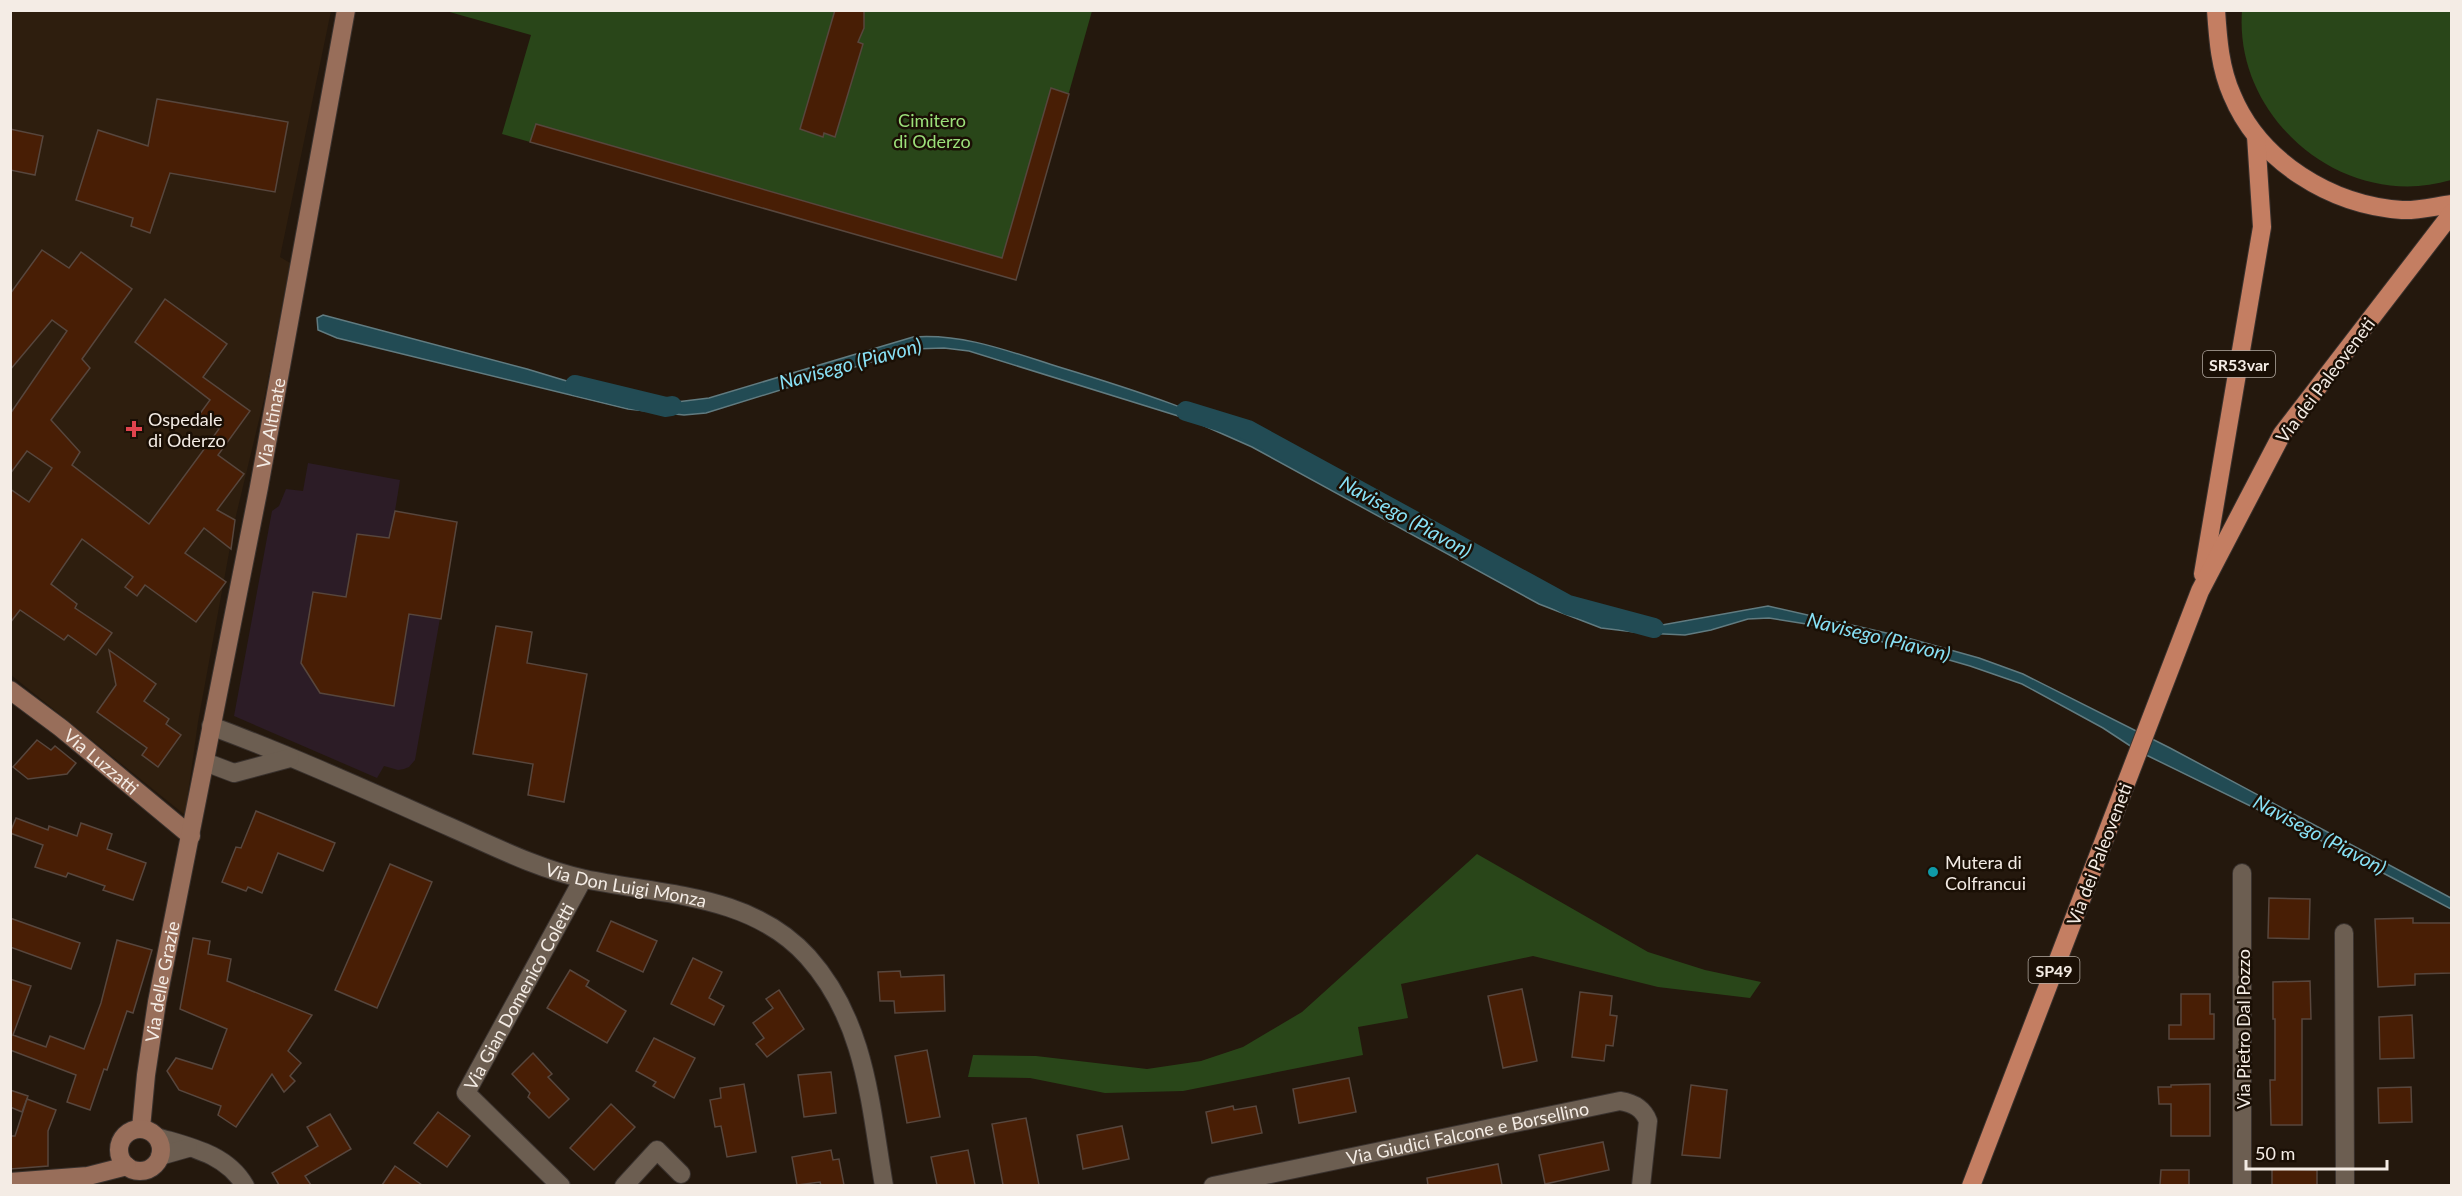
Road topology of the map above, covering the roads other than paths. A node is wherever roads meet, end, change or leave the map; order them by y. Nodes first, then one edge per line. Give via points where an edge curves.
1 (346, 10) edge
2 (2216, 10) edge
3 (2256, 136) junction
4 (2451, 204) edge
5 (2451, 213) edge
6 (2200, 591) junction
7 (10, 690) edge
8 (211, 726) junction
9 (290, 758) junction
10 (205, 762) junction
11 (191, 836) junction
12 (2242, 873) dead end
13 (583, 879) junction
14 (2344, 933) dead end
15 (149, 1133) junction
16 (190, 1148) junction
17 (160, 1156) junction
18 (137, 1174) edge
19 (681, 1174) dead end
20 (10, 1182) edge
21 (246, 1185) edge
22 (561, 1185) edge
23 (624, 1185) edge
24 (884, 1185) edge
25 (1213, 1185) edge
26 (1641, 1185) edge
27 (1971, 1185) edge
28 (2242, 1185) edge
29 (2345, 1185) edge

1 - 8 street, Via Altinate
2 - 3 main road, SR53var via 2219,52 2232,96
3 - 4 main road, SR53var via 2296,175 2347,200 2403,210
3 - 6 main road, Via dei Paleoveneti / SR53var via 2262,227
5 - 6 main road, Via dei Paleoveneti via 2282,434
6 - 27 main road, Via dei Paleoveneti / SP49
7 - 11 street, Via Luzzatti
8 - 9 street, Via Don Luigi Monza
8 - 10 street, Via Altinate
9 - 10 street via 234,773
9 - 13 street, Via Don Luigi Monza via 528,860
10 - 11 street, Via Altinate
11 - 15 street, Via delle Grazie via 146,1075
12 - 28 street, Via Pietro Dal Pozzo
13 - 22 street, Via Gian Domenico Coletti via 466,1093
13 - 24 street, Via Don Luigi Monza via 736,909 784,936 808,956 855,1034
14 - 29 street
15 - 16 street
15 - 17 street, Via delle Grazie via 161,1149
15 - 18 street via 128,1132 120,1143 120,1156
16 - 17 street
16 - 21 street via 213,1155 234,1170
17 - 18 street via 153,1166
18 - 20 street
19 - 23 street via 657,1150
25 - 26 street, Via Giudici Falcone e Borsellino via 1620,1101 1639,1108 1648,1121

